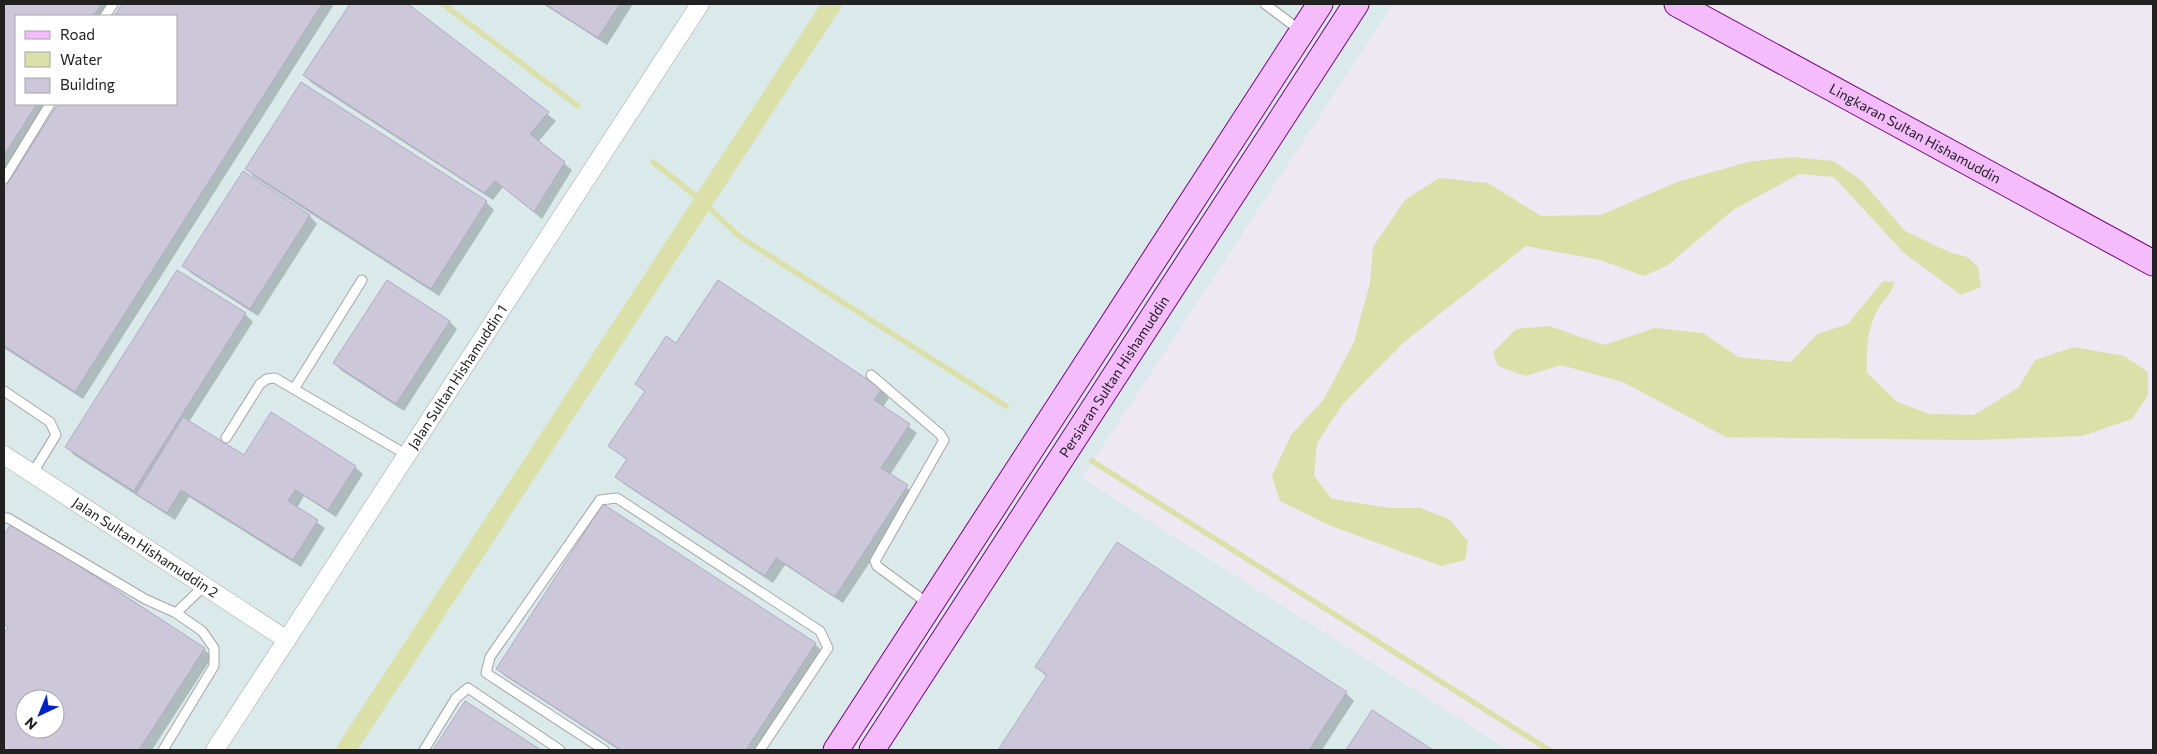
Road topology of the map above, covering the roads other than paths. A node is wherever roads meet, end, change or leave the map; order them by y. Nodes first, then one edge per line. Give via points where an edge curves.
1 (113, 4) edge
2 (700, 4) edge
3 (1265, 4) edge
4 (1320, 4) edge
5 (1356, 4) edge
6 (1676, 4) edge
7 (106, 15) edge
8 (1302, 31) junction
9 (49, 105) edge
10 (1210, 172) junction
11 (4, 178) edge
12 (1237, 188) junction
13 (2153, 263) edge
14 (362, 280) dead end
15 (871, 375) dead end
16 (294, 389) junction
17 (4, 391) edge
18 (226, 438) dead end
19 (4, 455) edge
20 (407, 455) junction
21 (32, 474) junction
22 (4, 518) edge
23 (204, 586) junction
24 (930, 605) junction
25 (176, 612) junction
26 (287, 640) junction
27 (163, 750) edge
28 (215, 750) edge
29 (424, 750) edge
30 (560, 750) edge
31 (604, 750) edge
32 (760, 750) edge
33 (836, 750) edge
34 (872, 750) edge

1 - 7 lane
2 - 20 street, Jalan Sultan Hishamuddin 1
3 - 8 lane
4 - 8 street
5 - 12 street, Persiaran Sultan Hishamuddin
6 - 13 street, Lingkaran Sultan Hishamuddin
8 - 10 street
9 - 11 lane
10 - 12 street
10 - 24 street
12 - 34 street, Persiaran Sultan Hishamuddin
14 - 16 lane
15 - 24 lane via 944,440 875,561 877,566
16 - 18 lane via 275,378 260,384
16 - 20 lane
17 - 21 lane via 50,422 56,435
19 - 21 street, Jalan Sultan Hishamuddin 2
20 - 26 street, Jalan Sultan Hishamuddin 1
21 - 23 street, Jalan Sultan Hishamuddin 2
22 - 25 lane via 145,599
23 - 25 lane
23 - 26 street, Jalan Sultan Hishamuddin 2
24 - 33 street
25 - 27 lane via 202,631 214,648 214,666
26 - 28 street, Jalan Sultan Hishamuddin 1
29 - 30 lane via 456,698 468,688
31 - 32 lane via 486,673 490,657 600,500 616,498 820,632 828,648

